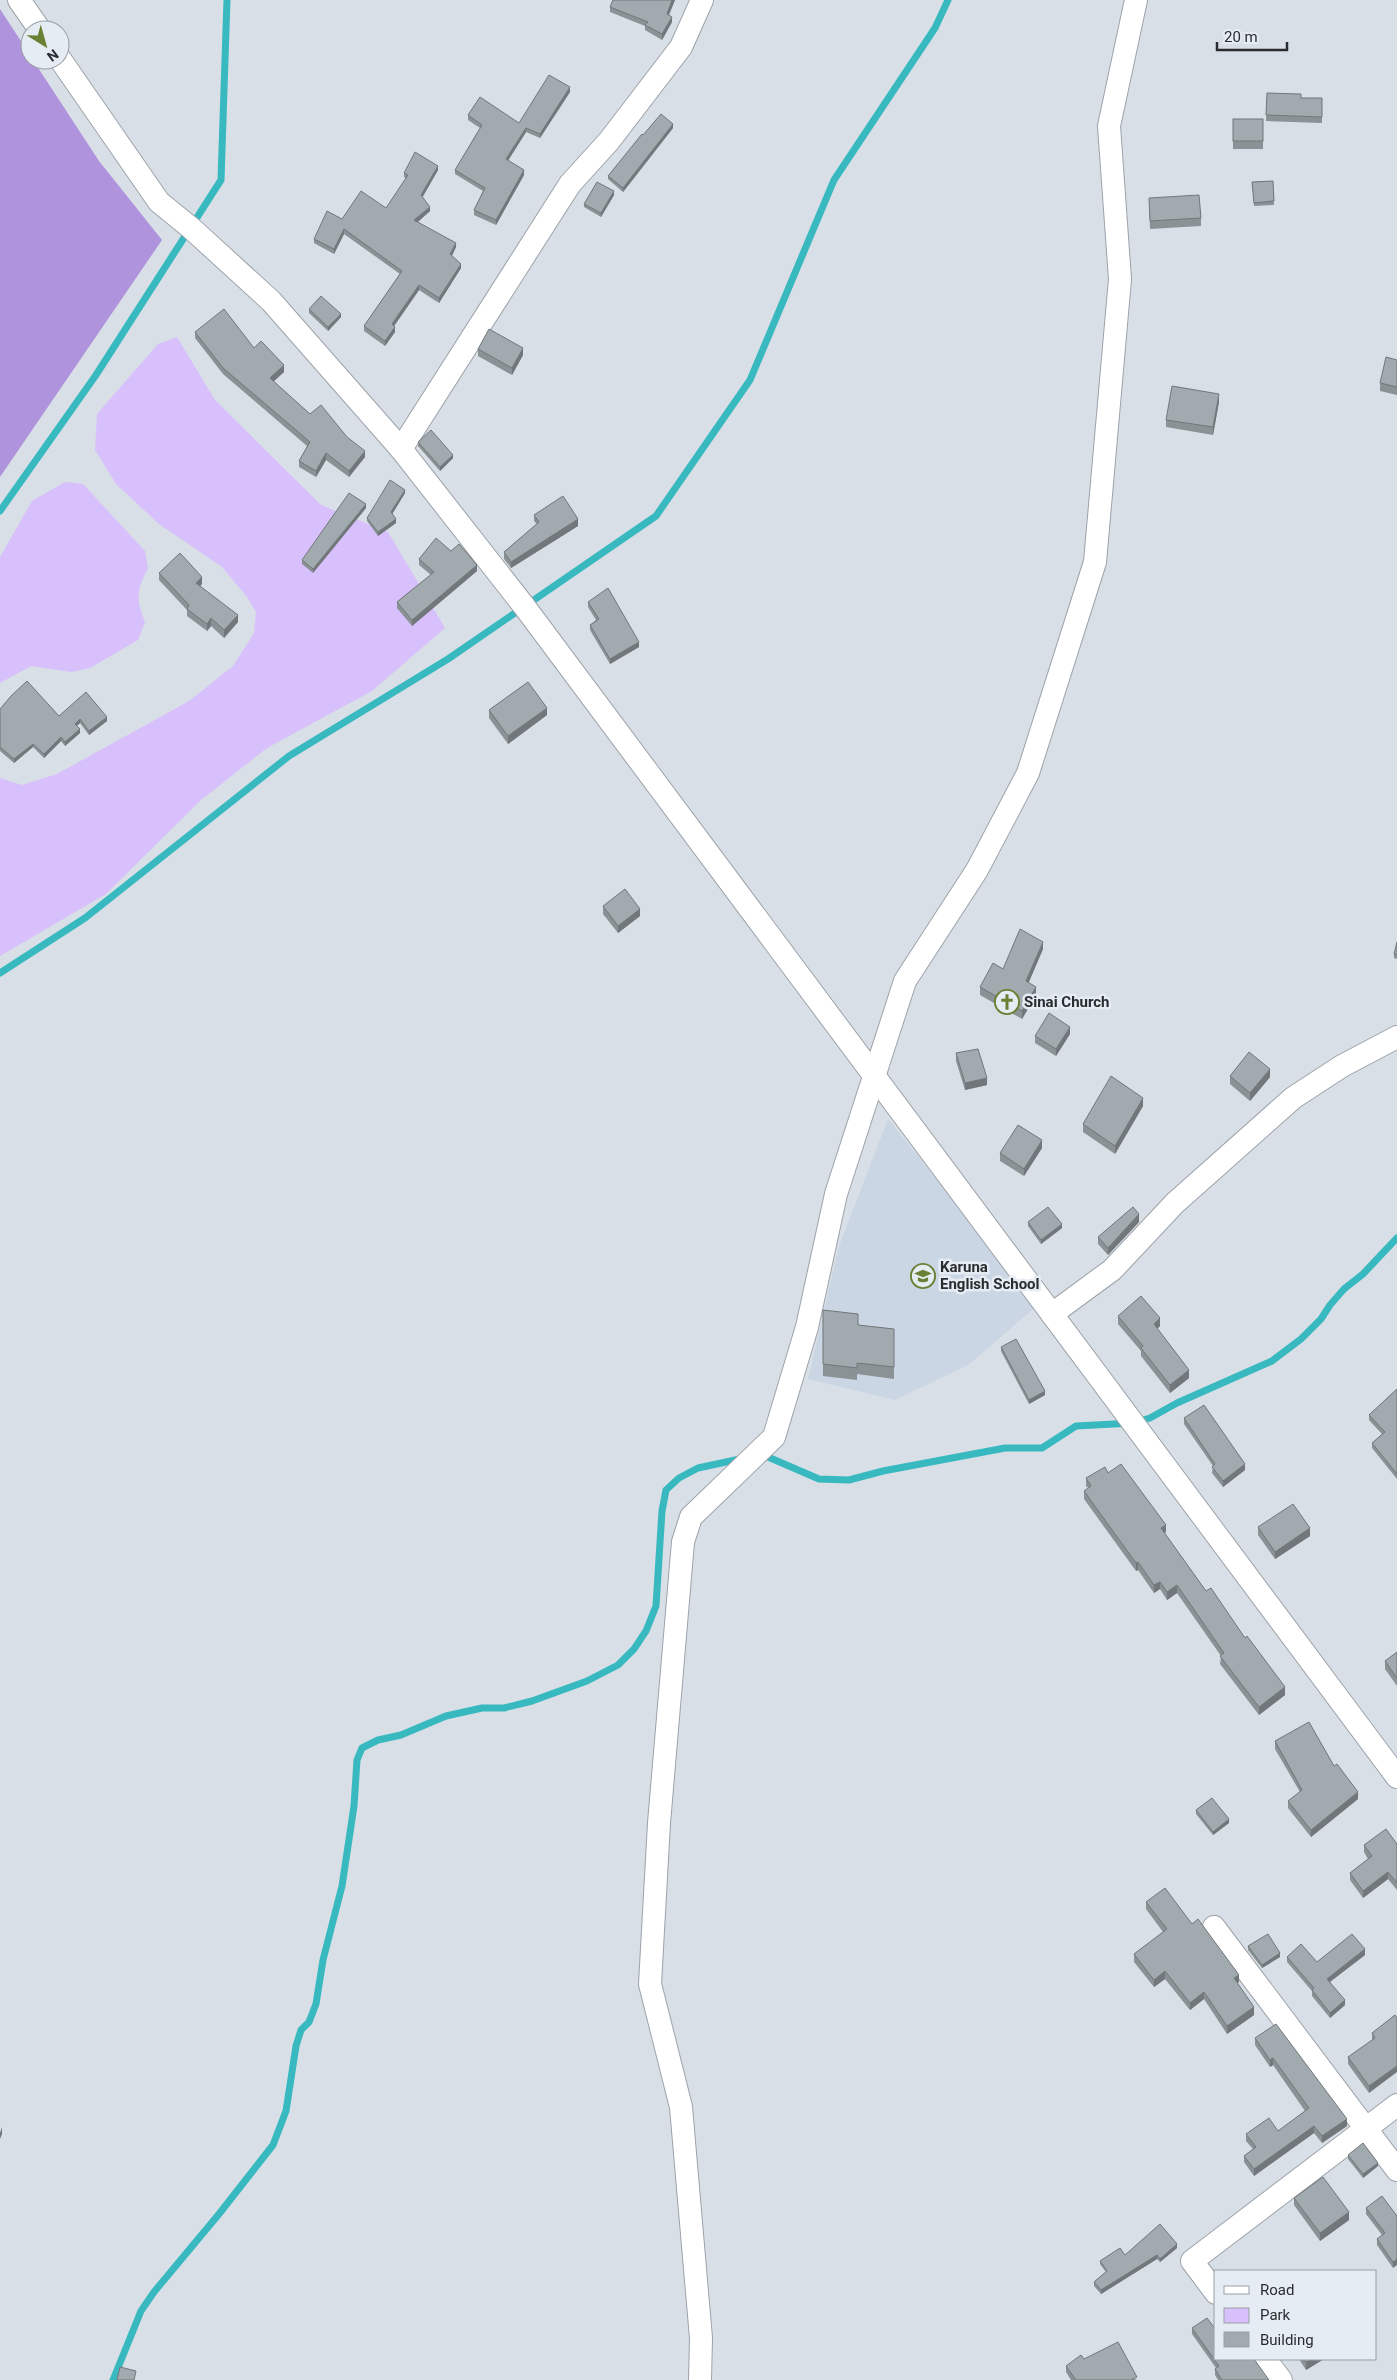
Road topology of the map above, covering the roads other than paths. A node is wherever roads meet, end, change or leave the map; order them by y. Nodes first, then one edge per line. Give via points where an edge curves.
1 (19, 0) edge
2 (702, 0) edge
3 (1136, 0) edge
4 (33, 20) edge
5 (68, 70) edge
6 (401, 449) junction
7 (1397, 1037) edge
8 (874, 1076) junction
9 (1052, 1314) junction
10 (1397, 1777) edge
11 (1214, 1927) dead end
12 (1397, 2105) edge
13 (1366, 2128) junction
14 (1397, 2170) edge
15 (1214, 2290) edge
16 (1266, 2360) edge
17 (700, 2380) edge
18 (1281, 2380) edge

1 - 4 street
2 - 6 street via 681,47 609,141 570,184
3 - 8 street via 1109,126 1120,279 1095,562 1028,772 977,870 905,981
5 - 6 street via 159,202 271,301
6 - 8 street via 524,606
7 - 9 street via 1342,1066 1293,1098 1175,1203 1112,1270
8 - 9 street
8 - 17 street via 836,1194 807,1327 774,1437 691,1517 683,1542 659,1823 650,1984 681,2107 701,2338
9 - 10 street
11 - 13 street
12 - 13 street
13 - 14 street
13 - 15 street via 1192,2261
16 - 18 street

